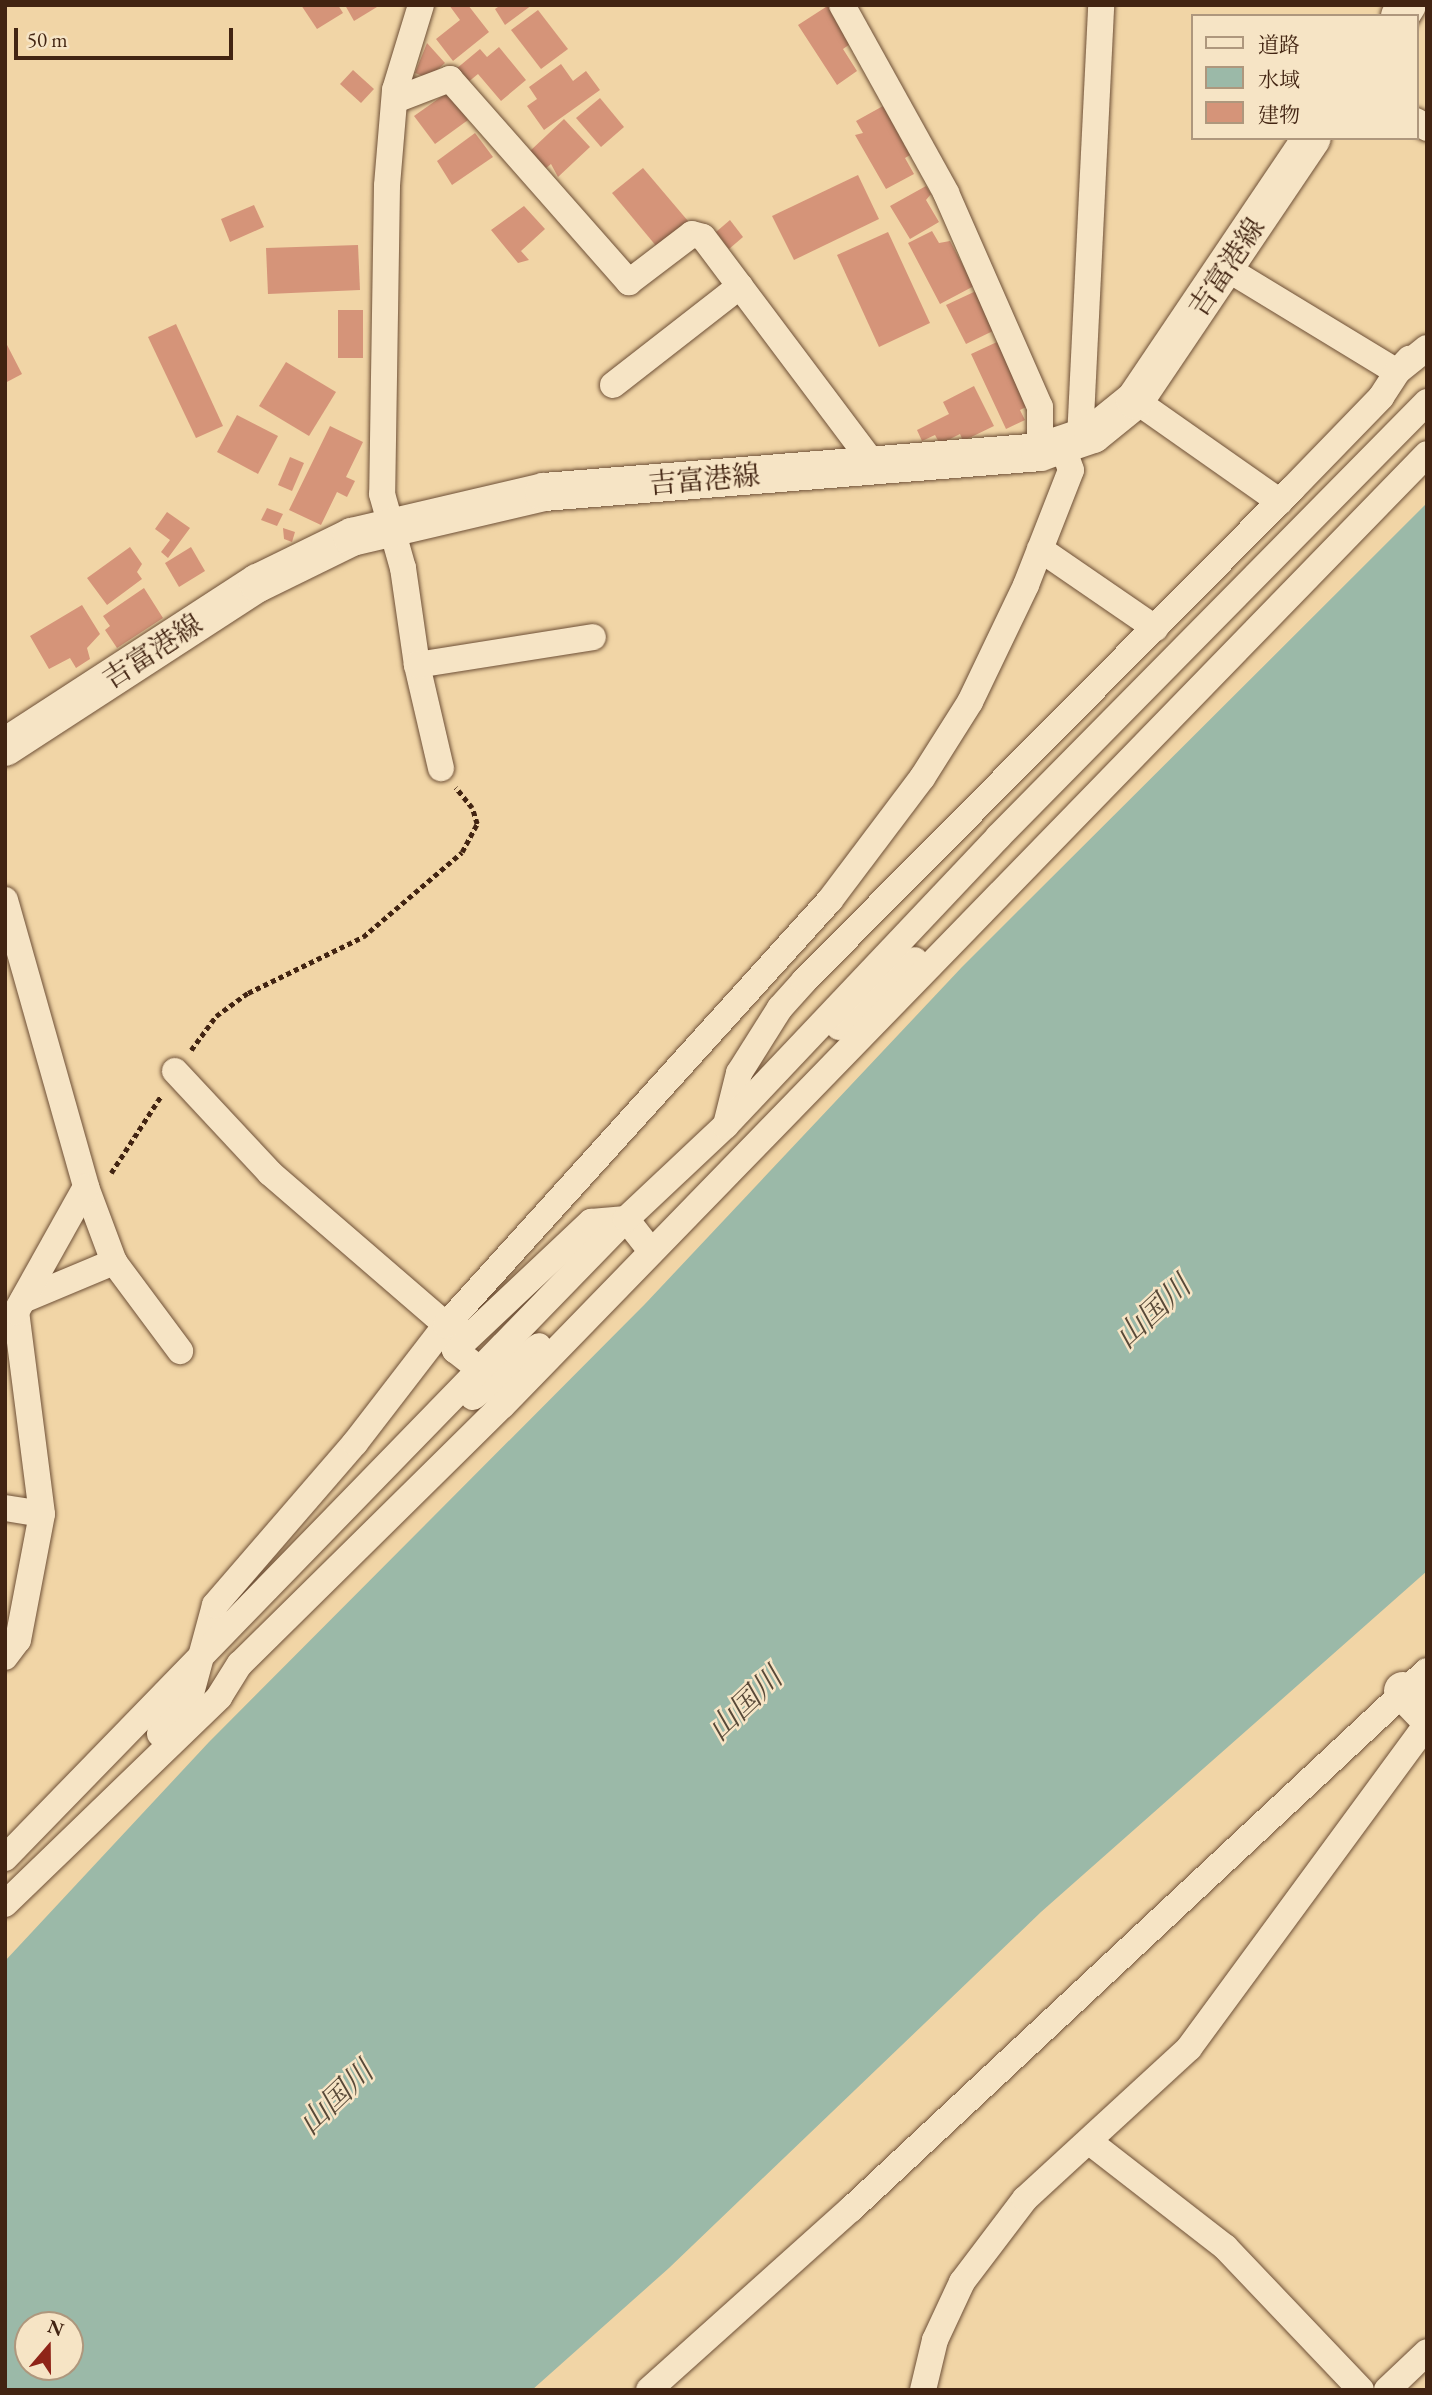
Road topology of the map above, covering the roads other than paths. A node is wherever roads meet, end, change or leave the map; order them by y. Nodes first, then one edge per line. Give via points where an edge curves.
1 (421, 5) edge
2 (842, 5) edge
3 (1101, 5) edge
4 (395, 100) junction
5 (1311, 140) edge
6 (1226, 268) junction
7 (740, 286) junction
8 (1427, 340) edge
9 (1427, 348) edge
10 (1397, 372) junction
11 (613, 385) dead end
12 (1381, 397) junction
13 (1135, 400) junction
14 (1427, 402) edge
15 (1406, 423) junction
16 (1427, 443) edge
17 (1061, 445) junction
18 (1427, 454) edge
19 (875, 466) junction
20 (1286, 496) junction
21 (1317, 513) junction
22 (392, 526) junction
23 (1344, 537) junction
24 (1040, 549) junction
25 (1155, 628) junction
26 (593, 637) dead end
27 (417, 665) junction
28 (5, 747) edge
29 (441, 768) road end
30 (1053, 783) junction
31 (1080, 806) junction
32 (968, 816) junction
33 (998, 838) junction
34 (1011, 886) junction
35 (5, 900) edge
36 (799, 933) junction
37 (828, 957) junction
38 (860, 984) junction
39 (809, 1042) junction
40 (841, 1059) junction
41 (175, 1071) road end
42 (725, 1126) junction
43 (86, 1187) junction
44 (625, 1219) junction
45 (643, 1259) junction
46 (114, 1262) junction
47 (23, 1300) junction
48 (446, 1325) junction
49 (455, 1349) junction
50 (180, 1351) dead end
51 (488, 1390) junction
52 (5, 1508) edge
53 (42, 1514) junction
54 (204, 1653) junction
55 (5, 1657) edge
56 (1419, 1693) edge
57 (1427, 1724) edge
58 (92, 1820) junction
59 (5, 1858) edge
60 (10, 1891) edge
61 (1090, 2143) junction
62 (1427, 2352) edge
63 (649, 2390) edge
64 (923, 2390) edge
65 (1361, 2390) edge
66 (1387, 2390) edge

1 - 4 street
2 - 17 street via 957,218
3 - 17 street
4 - 7 street via 450,79 629,282 692,234 703,237
4 - 22 street via 387,186 382,494
5 - 6 main road, 吉富港線
6 - 10 street
6 - 13 main road, 吉富港線
7 - 11 street
7 - 19 street
8 - 10 street
9 - 10 street
10 - 12 street
12 - 15 street
12 - 20 street
13 - 17 main road, 吉富港線 via 1114,419
13 - 20 street
14 - 15 street
15 - 16 street
15 - 21 street
17 - 19 main road, 吉富港線
17 - 24 street via 1071,470
18 - 23 street
19 - 22 main road, 吉富港線 via 544,492
20 - 21 street
20 - 25 street
21 - 23 street
21 - 30 street
22 - 27 street
22 - 28 main road, 吉富港線 via 303,557
23 - 31 street
24 - 25 street
24 - 36 street via 999,645 943,745 879,837
25 - 32 street
26 - 27 street
27 - 29 street
30 - 31 street
30 - 33 street
31 - 34 street
32 - 33 street
32 - 37 street
33 - 38 street
34 - 39 street via 980,900 844,1025
34 - 40 street
35 - 43 street
36 - 37 street
36 - 48 street
37 - 38 street
37 - 42 street via 780,1008 739,1073
38 - 39 street
39 - 40 street
39 - 42 street
40 - 45 street
41 - 48 street via 270,1173
42 - 44 street
43 - 46 street
43 - 47 street
44 - 45 street
44 - 49 street via 591,1222
44 - 51 street
45 - 51 street
46 - 47 street
46 - 50 street
47 - 53 street via 16,1312
48 - 49 street
48 - 54 street via 355,1443 215,1605
49 - 51 street
51 - 54 street via 446,1408
51 - 58 street via 240,1664 219,1697
52 - 53 street
53 - 55 street via 18,1640
54 - 58 street via 190,1697
54 - 59 street
56 - 63 street
57 - 61 street via 1189,2048
58 - 60 street
61 - 64 street via 1026,2199 962,2282 935,2340
61 - 65 street via 1225,2248
62 - 66 street

